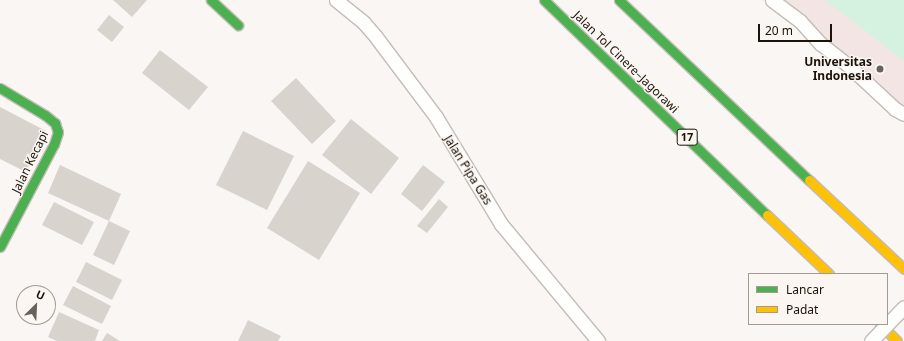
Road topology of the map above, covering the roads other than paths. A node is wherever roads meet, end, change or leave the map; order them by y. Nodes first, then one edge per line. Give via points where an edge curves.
1 (211, 0) edge
2 (336, 0) edge
3 (544, 0) edge
4 (619, 0) edge
5 (772, 0) edge
6 (238, 24) dead end
7 (0, 88) edge
8 (901, 111) edge
9 (0, 247) edge
10 (904, 269) edge
11 (828, 273) edge
12 (904, 307) edge
13 (888, 323) edge
14 (881, 325) edge
15 (887, 325) edge
16 (598, 341) edge
17 (871, 341) edge
18 (897, 341) edge

1 - 6 main road
2 - 16 lane, Jalan Pipa Gas via 364,23 376,37 436,118 501,224
3 - 11 main road, Jalan Tol Cinere–Jagorawi / 17
4 - 10 main road
5 - 8 lane via 800,21 821,44
7 - 9 main road, Jalan Kecapi via 45,115 55,123 58,132
12 - 13 lane, bridge
14 - 18 main road
15 - 17 lane, bridge

